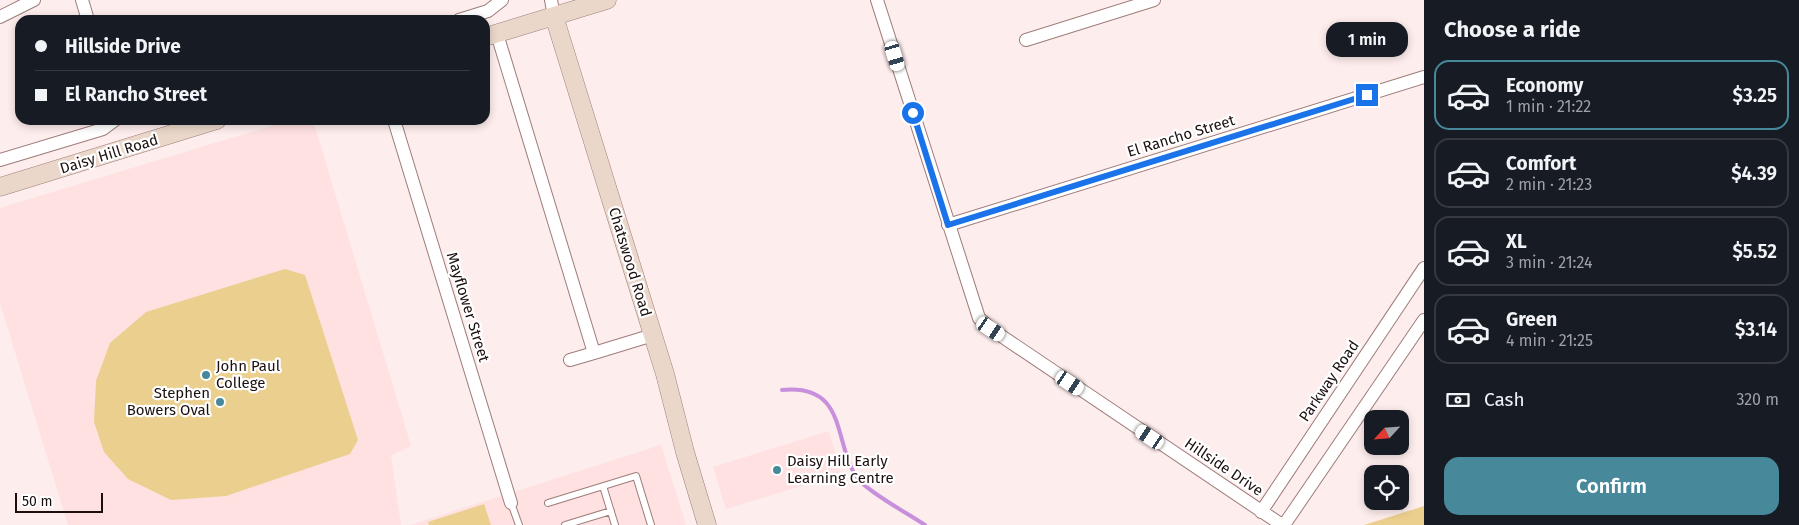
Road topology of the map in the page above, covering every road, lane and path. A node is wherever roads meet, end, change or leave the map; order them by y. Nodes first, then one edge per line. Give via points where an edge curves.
1 (34, 0) edge
2 (82, 0) edge
3 (502, 0) edge
4 (877, 0) edge
5 (1154, 0) edge
6 (595, 1) edge
7 (552, 8) edge
8 (86, 15) edge
9 (475, 15) edge
10 (0, 17) edge
11 (491, 35) edge
12 (1026, 40) dead end
13 (1424, 77) edge
14 (108, 125) edge
15 (202, 125) edge
16 (396, 125) edge
17 (0, 160) edge
18 (0, 187) edge
19 (948, 225) junction
20 (1424, 268) edge
21 (1424, 320) edge
22 (653, 335) junction
23 (594, 353) junction
24 (570, 360) dead end
25 (603, 486) junction
26 (511, 503) joint
27 (548, 503) dead end
28 (611, 511) junction
29 (1261, 512) junction
30 (519, 525) edge
31 (565, 525) edge
32 (615, 525) edge
33 (651, 525) edge
34 (707, 525) edge
35 (1283, 525) edge

1 - 10 street
2 - 8 street
3 - 9 street via 488,11
4 - 19 street, Hillside Drive
5 - 12 street
6 - 7 main road
7 - 11 main road
7 - 22 main road, Chatswood Road
11 - 23 street
13 - 19 street, El Rancho Street
14 - 17 street
15 - 18 main road, Daisy Hill Road
16 - 26 street, Mayflower Street
19 - 29 street, Hillside Drive via 979,318
20 - 29 street, Parkway Road
21 - 35 street
22 - 23 street
22 - 34 main road, Chatswood Road
23 - 24 street
25 - 27 lane
25 - 28 lane
25 - 33 lane via 636,476
26 - 30 lane
28 - 31 lane
28 - 32 lane
29 - 35 street, Hillside Drive

